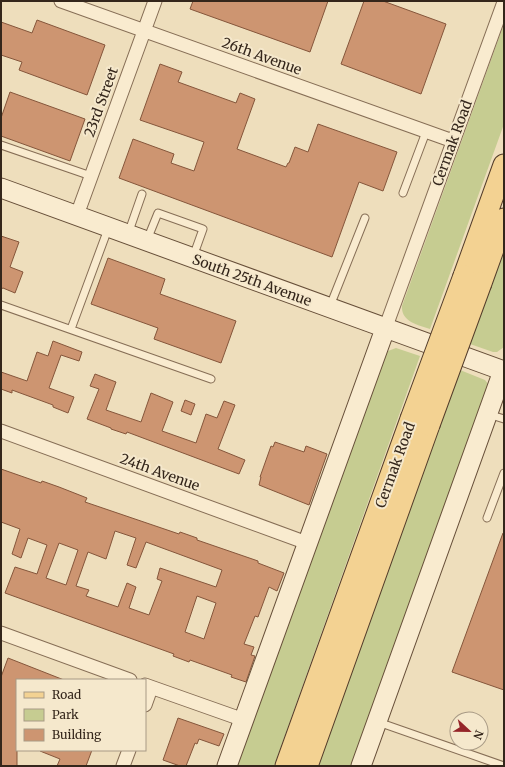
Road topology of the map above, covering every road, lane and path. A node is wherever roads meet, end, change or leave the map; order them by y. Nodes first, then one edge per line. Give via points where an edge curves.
1 (62, 1) edge
2 (155, 1) edge
3 (504, 2) edge
4 (144, 31) junction
5 (426, 132) junction
6 (453, 141) junction
7 (1, 145) edge
8 (504, 165) edge
9 (91, 176) junction
10 (1, 188) edge
11 (403, 193) dead end
12 (142, 194) dead end
13 (77, 214) junction
14 (365, 218) dead end
15 (504, 219) edge
16 (109, 227) junction
17 (128, 234) junction
18 (147, 240) junction
19 (193, 258) junction
20 (472, 279) junction
21 (1, 305) edge
22 (330, 308) junction
23 (71, 329) junction
24 (385, 329) junction
25 (504, 370) edge
26 (211, 379) dead end
27 (496, 417) edge
28 (420, 422) junction
29 (1, 431) edge
30 (504, 472) edge
31 (487, 518) dead end
32 (307, 543) junction
33 (1, 633) edge
34 (127, 679) edge
35 (148, 687) edge
36 (146, 699) edge
37 (244, 720) junction
38 (377, 721) junction
39 (129, 751) edge
40 (123, 766) edge
41 (227, 766) edge
42 (286, 766) edge
43 (307, 766) edge
44 (361, 766) edge
45 (504, 766) edge

1 - 4 street, 26th Avenue
2 - 4 street, 23rd Street
3 - 6 street, Cermak Road
4 - 5 street, 26th Avenue
4 - 9 street, 23rd Street
5 - 6 street, 26th Avenue
5 - 11 lane
6 - 24 street, Cermak Road
7 - 9 lane
8 - 20 main road, Cermak Road
9 - 13 street, 23rd Street
10 - 13 main road, South 25th Avenue
12 - 17 lane
13 - 16 main road, South 25th Avenue
14 - 22 lane
15 - 20 main road, Cermak Road
16 - 17 main road, South 25th Avenue
16 - 23 lane
17 - 18 main road, South 25th Avenue
18 - 19 main road, South 25th Avenue
18 - 19 lane via 158,213 203,229
19 - 22 main road, South 25th Avenue
20 - 28 main road, Cermak Road, bridge
21 - 23 lane
22 - 24 main road, South 25th Avenue
23 - 26 lane
24 - 25 main road, South 25th Avenue
24 - 32 main road
25 - 27 main road
27 - 38 main road
28 - 42 main road, Cermak Road
28 - 43 main road, Cermak Road
29 - 32 street, 24th Avenue
30 - 31 lane
32 - 37 main road
33 - 34 street
35 - 36 street
35 - 37 street
37 - 41 main road
38 - 44 main road
38 - 45 lane
39 - 40 street

